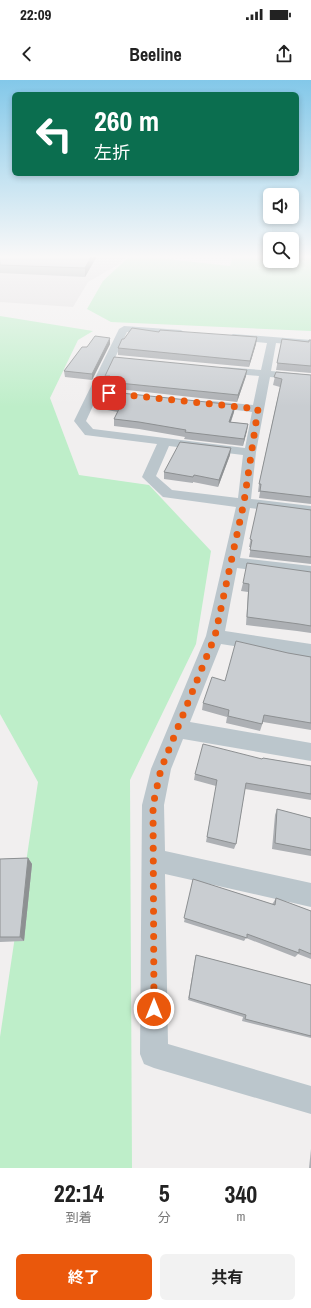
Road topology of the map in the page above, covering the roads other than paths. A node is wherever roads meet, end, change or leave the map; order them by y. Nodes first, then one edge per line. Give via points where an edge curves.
1 (194, 334) edge
2 (225, 336) edge
3 (272, 340) junction
4 (311, 343) edge
5 (211, 369) edge
6 (265, 374) junction
7 (311, 378) edge
8 (204, 403) edge
9 (258, 409) junction
10 (164, 442) junction
11 (250, 452) junction
12 (244, 502) junction
13 (311, 511) edge
14 (231, 562) junction
15 (311, 572) edge
16 (215, 636) junction
17 (311, 651) edge
18 (178, 729) junction
19 (311, 752) edge
20 (153, 860) junction
21 (311, 895) edge
22 (311, 1100) edge

1 - 10 street via 124,329 115,359 80,421 89,432
2 - 3 street
3 - 4 street
3 - 6 street
5 - 6 street
6 - 7 street
6 - 9 street
8 - 9 street
9 - 11 street
10 - 11 street
10 - 12 street via 149,477 168,494
11 - 12 street
12 - 13 street
12 - 14 street
14 - 15 street
14 - 16 street
16 - 17 street
16 - 18 street
18 - 19 street
18 - 20 street via 161,769 153,805
20 - 21 street
20 - 22 street via 154,1054

